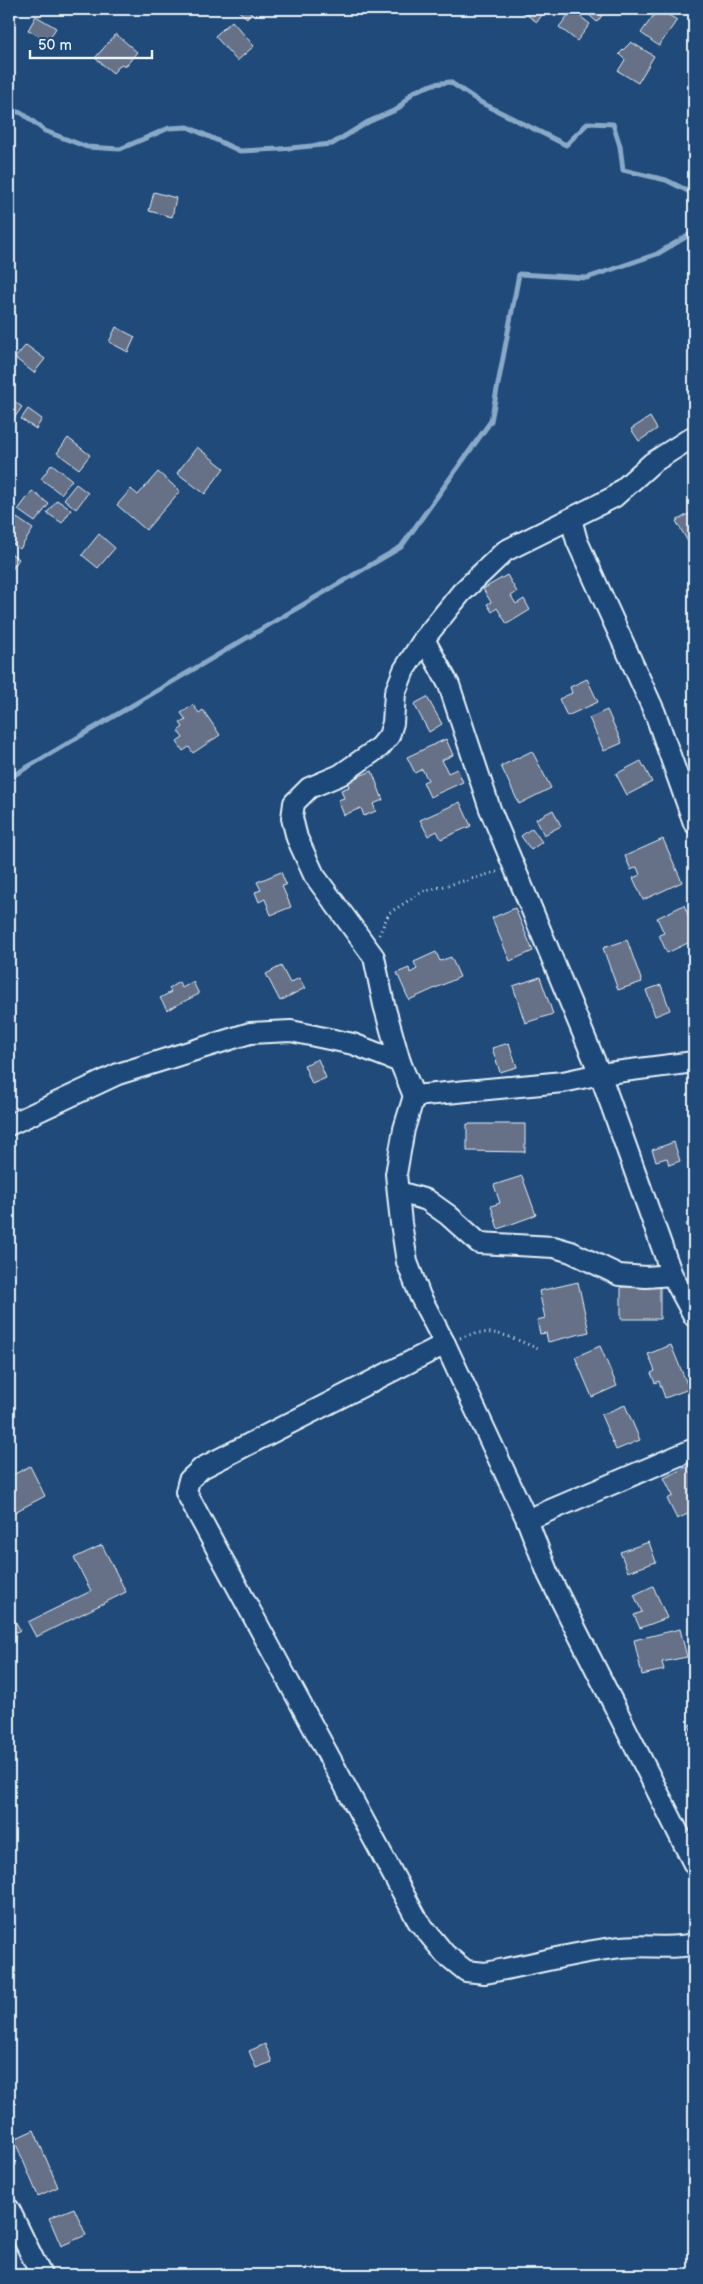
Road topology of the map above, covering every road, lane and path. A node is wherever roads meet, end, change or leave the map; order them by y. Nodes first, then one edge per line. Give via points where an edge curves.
1 (694, 436) edge
2 (571, 519) junction
3 (424, 640) junction
4 (694, 823) edge
5 (514, 866) junction
6 (374, 957) junction
7 (400, 1062) junction
8 (694, 1062) edge
9 (600, 1074) junction
10 (414, 1096) junction
11 (9, 1125) edge
12 (399, 1192) junction
13 (672, 1275) junction
14 (694, 1316) edge
15 (445, 1344) junction
16 (538, 1349) dead end
17 (694, 1449) edge
18 (527, 1520) junction
19 (694, 1864) edge
20 (694, 1944) edge
21 (9, 2209) edge
22 (41, 2275) edge

1 - 2 street via 652,463 614,497
2 - 3 street via 505,551 461,593
2 - 4 street via 577,542 655,714
3 - 5 street via 449,685 490,809
3 - 6 street via 404,670 395,693 393,723 380,747 340,775 309,788 294,803 292,818 297,838 314,875
5 - 6 path via 422,892 389,913
5 - 9 street
6 - 7 street
7 - 10 street
7 - 11 street via 353,1044 291,1031 250,1034 118,1074
8 - 9 street
9 - 10 street via 563,1082
9 - 13 street
10 - 12 street via 396,1174
12 - 13 street via 427,1200 479,1243 554,1247 577,1254 619,1275
12 - 15 street via 400,1223 407,1262 420,1296
13 - 14 street
15 - 16 path via 476,1332 505,1334
15 - 18 street
15 - 20 street via 202,1468 189,1480 186,1492 418,1921 445,1954 466,1971 485,1973 595,1950 628,1946 678,1948
17 - 18 street
18 - 19 street via 548,1574
21 - 22 street

